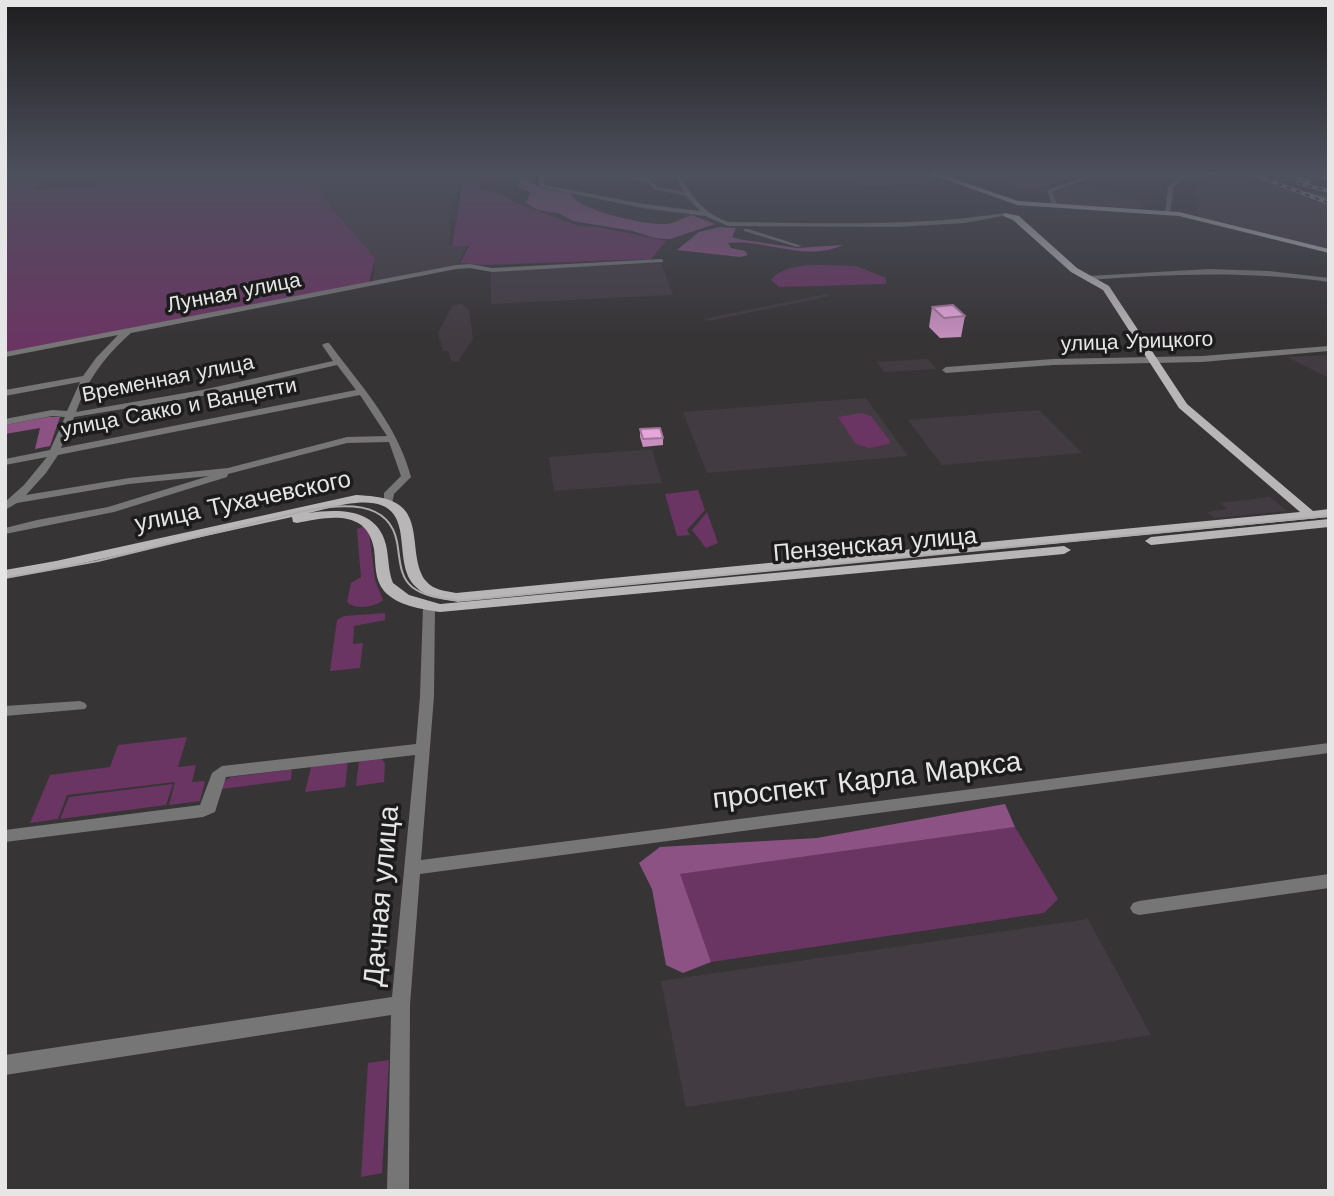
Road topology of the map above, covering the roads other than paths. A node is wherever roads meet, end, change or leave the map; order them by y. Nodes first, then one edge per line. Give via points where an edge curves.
1 (743, 229) edge
2 (1028, 229) edge
3 (1243, 229) edge
4 (799, 246) dead end
5 (1329, 251) edge
6 (661, 261) dead end
7 (1089, 278) junction
8 (1329, 280) edge
9 (128, 331) junction
10 (326, 345) dead end
11 (1329, 348) edge
12 (5, 355) edge
13 (1151, 361) junction
14 (338, 362) junction
15 (946, 370) dead end
16 (86, 379) junction
17 (360, 392) junction
18 (5, 393) edge
19 (68, 414) junction
20 (5, 422) edge
21 (393, 439) junction
22 (54, 452) junction
23 (5, 462) edge
24 (228, 471) junction
25 (16, 500) junction
26 (388, 502) junction
27 (5, 507) edge
28 (1323, 521) edge
29 (5, 531) edge
30 (5, 574) edge
31 (5, 583) edge
32 (427, 600) junction
33 (80, 706) dead end
34 (5, 711) edge
35 (1329, 748) edge
36 (423, 749) junction
37 (5, 836) edge
38 (411, 868) junction
39 (1329, 881) edge
40 (1139, 908) dead end
41 (401, 1005) junction
42 (5, 1065) edge
43 (398, 1191) edge

1 - 4 street
2 - 7 main road
3 - 5 main road
6 - 9 street, Лунная улица via 492,270 470,266
7 - 8 street via 1248,271
7 - 13 main road via 1106,288
9 - 12 street, Лунная улица
9 - 16 street via 102,355
10 - 14 street
11 - 13 street, улица Урицкого
13 - 15 street, улица Урицкого
13 - 28 main road via 1183,406
14 - 17 street
14 - 19 street, Временная улица via 202,393
16 - 18 street
16 - 19 street
17 - 21 street via 377,409
17 - 22 street, улица Сакко и Ванцетти
19 - 20 street, Временная улица
19 - 22 street
21 - 24 street via 347,440
21 - 26 street via 405,477 389,493
22 - 23 street, улица Сакко и Ванцетти
22 - 25 street
24 - 25 street via 129,481
24 - 29 street via 149,500
25 - 27 street
26 - 30 main road, улица Тухачевского via 333,502
26 - 32 main road, улица Тухачевского via 403,514 416,576
28 - 32 main road, Пензенская улица via 455,608
31 - 32 main road, улица Тухачевского via 340,514 364,519 378,533 386,583 403,597
32 - 36 street, Дачная улица
33 - 34 street
35 - 38 street, проспект Карла Маркса
36 - 37 street via 222,772 216,777 209,808 203,811
36 - 38 street, Дачная улица
38 - 41 street, Дачная улица
39 - 40 street
41 - 42 street
41 - 43 street, Дачная улица

